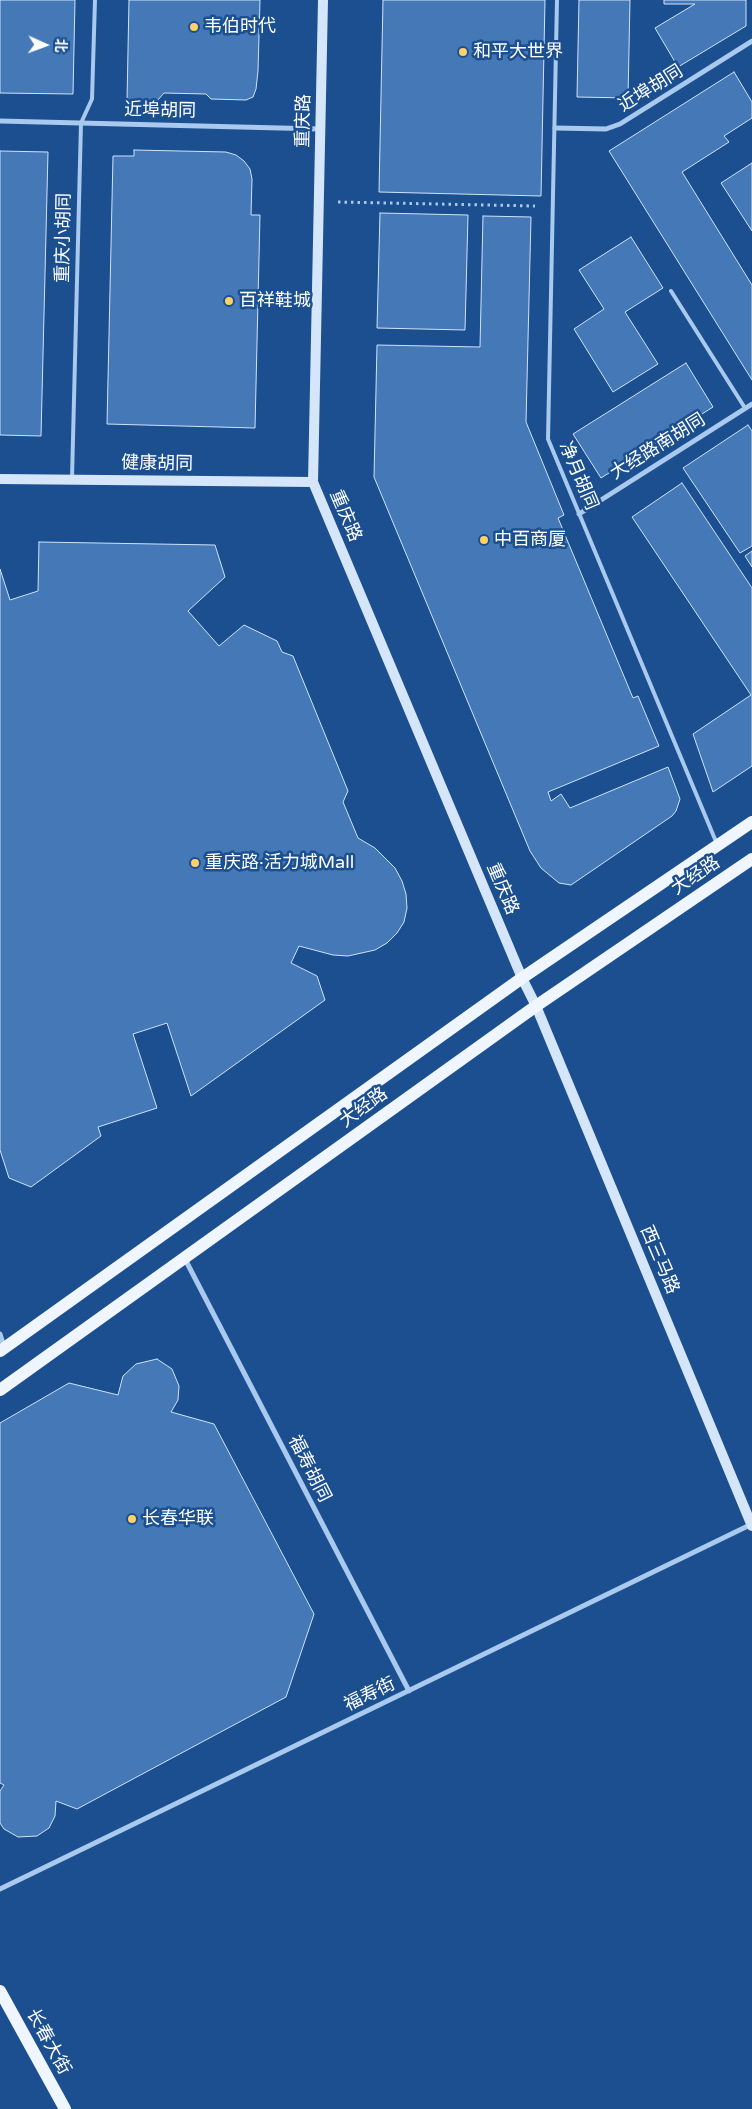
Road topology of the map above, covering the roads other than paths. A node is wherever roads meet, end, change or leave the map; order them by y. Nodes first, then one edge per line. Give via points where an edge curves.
1 (95, 0) edge
2 (323, 0) edge
3 (557, 0) edge
4 (752, 41) edge
5 (0, 121) edge
6 (81, 123) junction
7 (554, 128) junction
8 (320, 129) junction
9 (671, 290) dead end
10 (752, 404) edge
11 (745, 408) junction
12 (0, 479) edge
13 (72, 479) junction
14 (313, 482) junction
15 (579, 514) junction
16 (752, 822) edge
17 (718, 846) junction
18 (752, 859) edge
19 (522, 978) junction
20 (536, 1006) junction
21 (184, 1258) junction
22 (0, 1334) edge
23 (2, 1349) edge
24 (0, 1390) edge
25 (752, 1524) edge
26 (409, 1692) junction
27 (0, 1889) edge
28 (0, 1992) edge
29 (65, 2109) edge

1 - 6 lane, 重庆小胡同 via 92,99
2 - 8 main road, 重庆路
3 - 7 lane, 净月胡同
4 - 7 street, 近埠胡同 via 620,124 606,129
5 - 6 street, 近埠胡同
6 - 8 street, 近埠胡同
6 - 13 lane, 重庆小胡同
7 - 15 lane, 净月胡同 via 548,439
8 - 14 main road, 重庆路
9 - 11 lane
10 - 11 street, 大经路南胡同
11 - 15 street, 大经路南胡同
12 - 13 main road, 健康胡同
13 - 14 main road, 健康胡同
14 - 19 main road, 重庆路
15 - 17 lane, 净月胡同
16 - 17 main road, 大经路
17 - 19 main road, 大经路
18 - 20 main road, 大经路
19 - 20 main road, 重庆路
19 - 23 main road, 大经路
20 - 21 main road, 大经路
20 - 25 main road, 西三马路
21 - 24 main road, 大经路
21 - 26 street, 福寿胡同
22 - 23 street
25 - 26 street, 福寿街
26 - 27 street, 福寿街
28 - 29 main road, 长春大街

